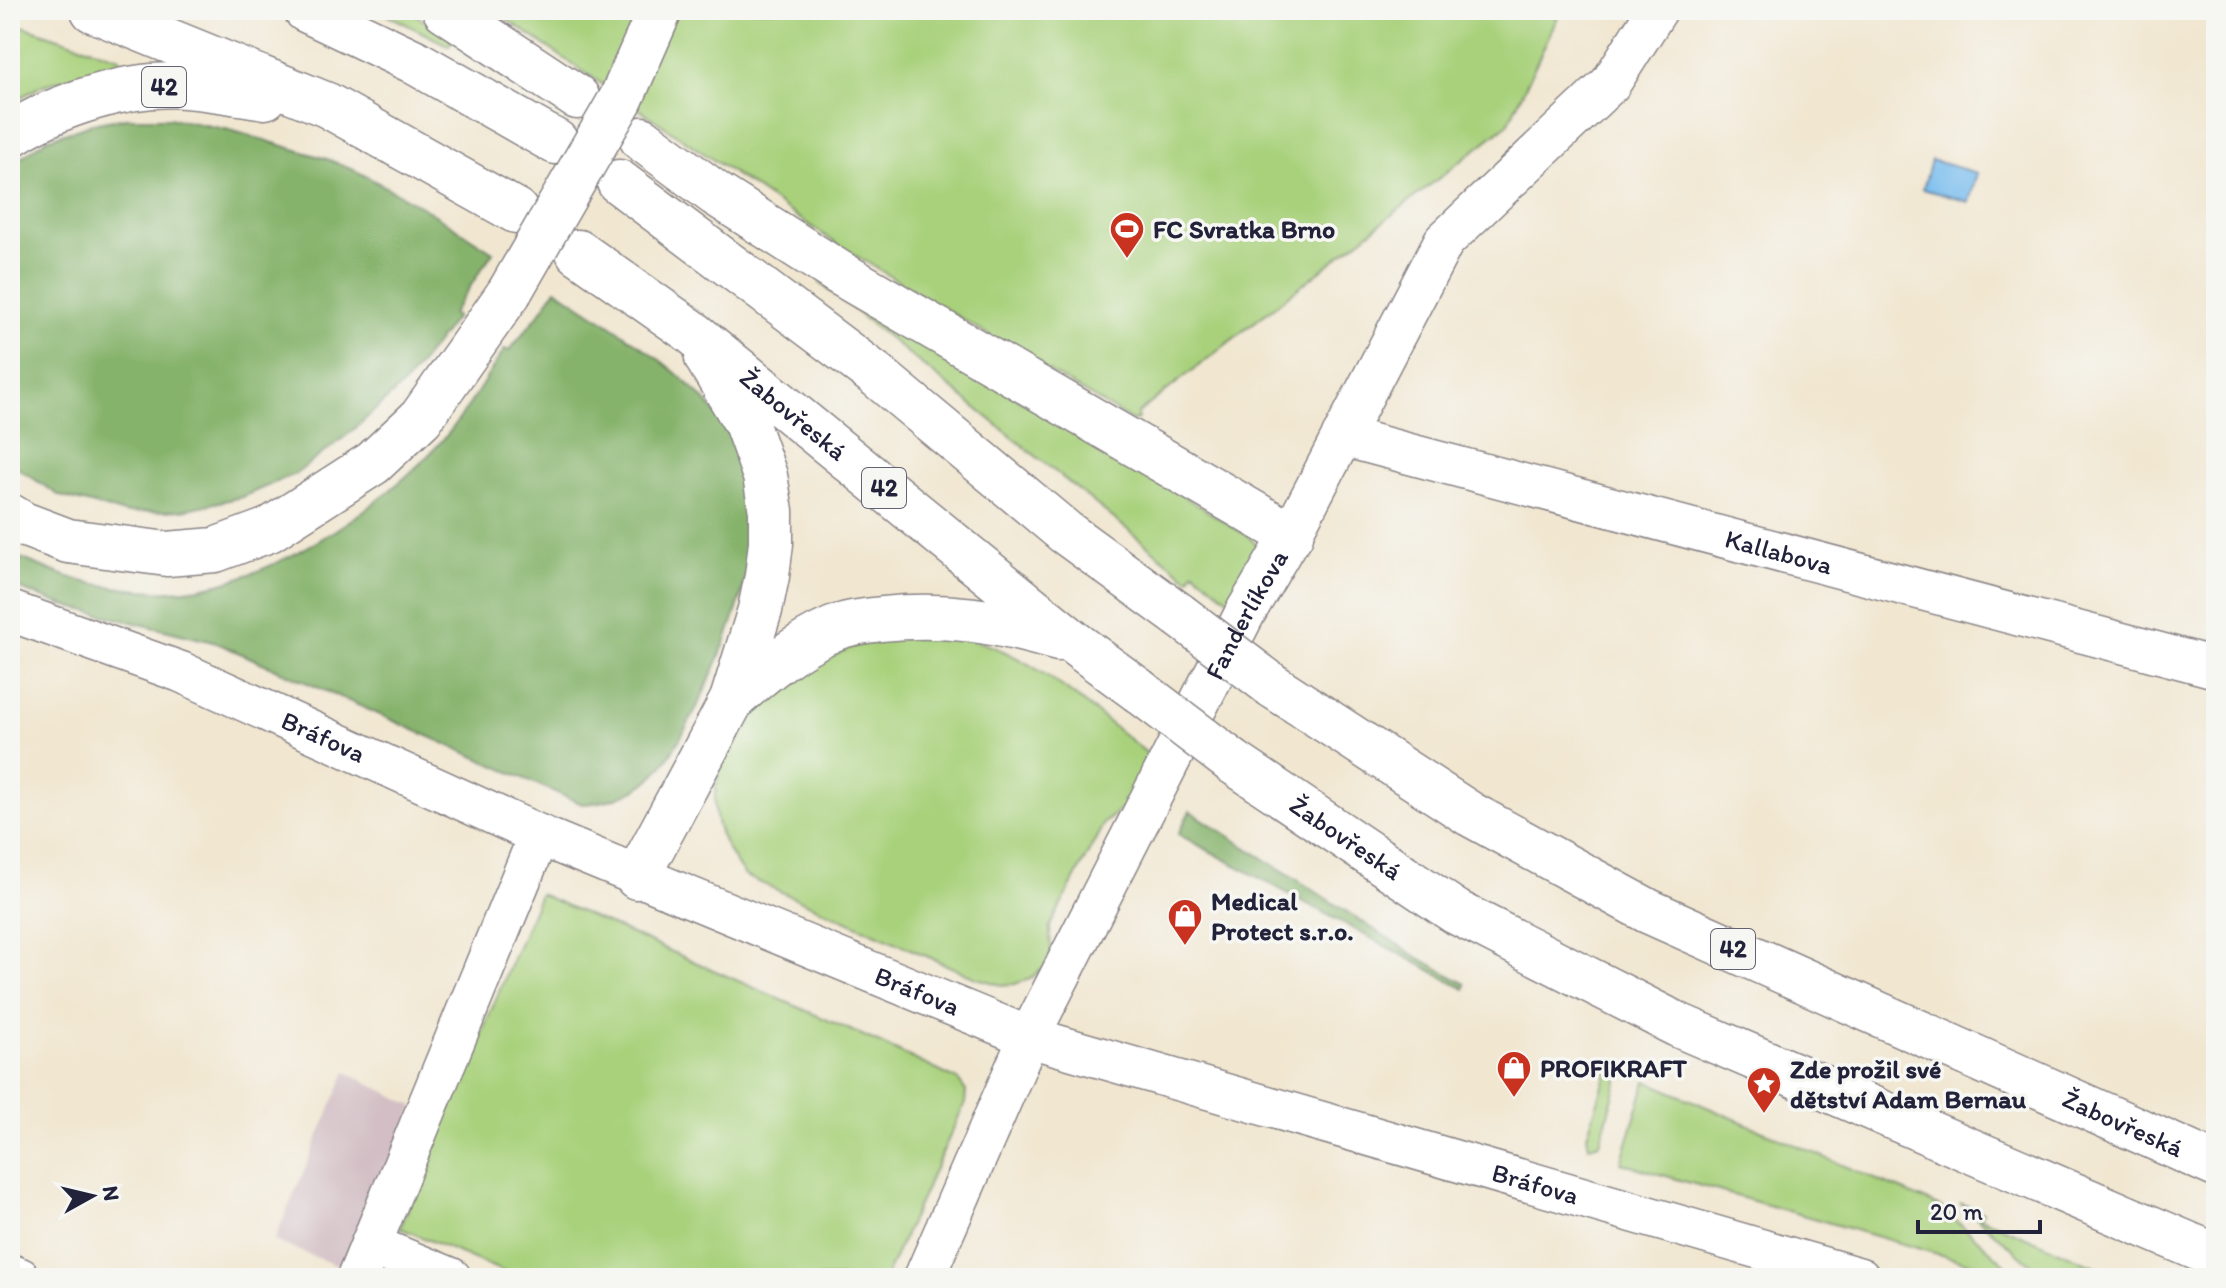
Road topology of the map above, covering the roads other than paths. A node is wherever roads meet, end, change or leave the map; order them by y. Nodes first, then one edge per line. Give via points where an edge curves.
1 (93, 10) edge
2 (306, 10) edge
3 (445, 10) edge
4 (660, 10) edge
5 (1657, 10) edge
6 (577, 97) dead end
7 (327, 105) junction
8 (10, 135) edge
9 (642, 139) dead end
10 (556, 142) dead end
11 (619, 182) dead end
12 (716, 194) junction
13 (516, 211) dead end
14 (578, 252) dead end
15 (692, 332) junction
16 (879, 377) junction
17 (1342, 436) junction
18 (10, 516) edge
19 (1291, 535) junction
20 (10, 611) edge
21 (1077, 645) junction
22 (2216, 668) edge
23 (732, 700) junction
24 (539, 835) junction
25 (637, 877) junction
26 (1029, 1037) junction
27 (2216, 1165) edge
28 (2216, 1256) edge
29 (364, 1262) edge
30 (10, 1274) edge
31 (20, 1278) edge
32 (451, 1278) edge
33 (924, 1278) edge
34 (1860, 1278) edge

1 - 7 highway, 42
2 - 10 highway via 413,61
3 - 6 highway
4 - 18 highway, bridge via 621,99 509,293 421,418 373,463 269,530 215,550 167,554 68,541
5 - 17 street, Fanderlíkova via 1610,84 1444,241
7 - 8 highway, 42 via 182,85 120,91 55,109
7 - 13 highway, 42
9 - 12 highway, 42
11 - 16 highway, Žabovřeská / 42
12 - 16 highway, 42
12 - 19 highway via 838,272
14 - 15 highway, Žabovřeská / 42
15 - 21 highway, Žabovřeská / 42
15 - 23 highway via 746,423 771,511 762,598
16 - 27 highway, Žabovřeská / 42, bridge via 1065,532 1273,686 1470,814 1648,911
17 - 19 street, Fanderlíkova
17 - 22 street, Kallabova
19 - 26 street, Fanderlíkova via 1245,613
20 - 24 street, Bráfova via 181,672
21 - 23 highway via 1013,625 953,615 862,621 797,648
21 - 28 highway, Žabovřeská / 42, bridge via 1233,762 1456,912 1678,1025
23 - 25 highway
24 - 25 street, Bráfova
24 - 29 street
25 - 26 street, Bráfova
26 - 33 street, Fanderlíkova
26 - 34 street, Bráfova
29 - 32 street
30 - 31 street

